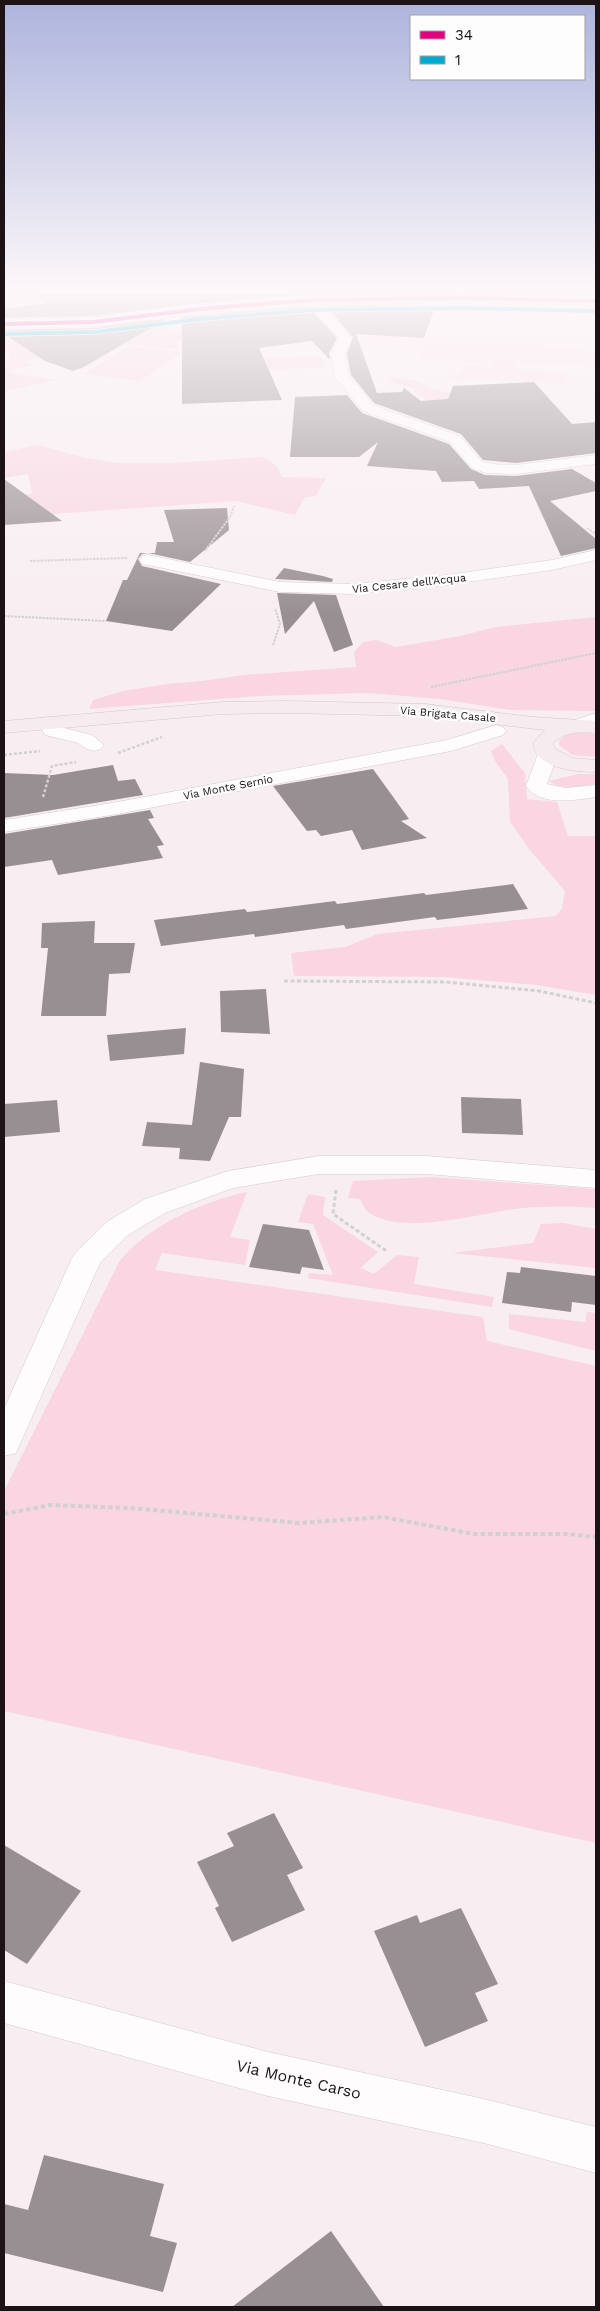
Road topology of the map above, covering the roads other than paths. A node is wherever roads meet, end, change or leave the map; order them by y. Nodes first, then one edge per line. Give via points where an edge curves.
1 (362, 401) edge
2 (596, 460) edge
3 (596, 555) edge
4 (148, 560) road end
5 (288, 707) junction
6 (596, 719) edge
7 (48, 723) junction
8 (460, 724) junction
9 (4, 727) edge
10 (587, 727) edge
11 (496, 731) junction
12 (94, 745) dead end
13 (451, 745) junction
14 (546, 748) junction
15 (588, 766) edge
16 (537, 779) junction
17 (596, 792) edge
18 (4, 826) edge
19 (596, 1179) edge
20 (4, 1444) edge
21 (4, 2002) edge
22 (596, 2150) edge

1 - 2 street via 368,408 455,439 477,465 484,468 530,468
3 - 4 street, Via Cesare dell'Acqua via 552,565 447,580 354,589 280,587
5 - 7 main road, Via Brigata Casale via 223,708
5 - 8 main road, Via Brigata Casale
5 - 10 main road, Via Brigata Casale via 425,710
6 - 10 street
7 - 9 main road, Via Brigata Casale
7 - 12 street via 52,731 85,739
8 - 10 street via 478,718 541,726
8 - 11 main road, Via Brigata Casale
8 - 13 street via 459,734
10 - 14 main road via 553,732 546,737
11 - 13 street, Via Monte Sernio
11 - 14 main road, Via Brigata Casale
13 - 18 street, Via Monte Sernio via 122,808
14 - 15 main road, Via Brigata Casale via 556,759
14 - 16 street
15 - 16 street
16 - 17 street via 536,786 544,792 558,795
19 - 20 street via 427,1165 319,1165 228,1180 155,1206 118,1228 87,1258
21 - 22 street, Via Monte Carso via 268,2074 484,2121

